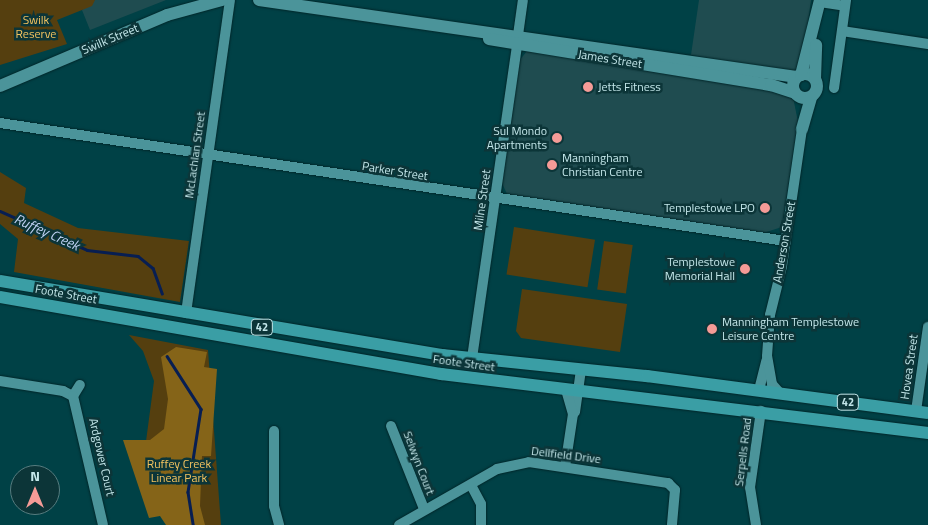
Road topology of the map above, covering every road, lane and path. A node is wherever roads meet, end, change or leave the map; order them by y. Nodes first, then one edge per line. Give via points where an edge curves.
1 (222, 0) edge
2 (230, 0) edge
3 (259, 0) edge
4 (523, 0) edge
5 (820, 1) edge
6 (846, 3) edge
7 (816, 30) junction
8 (842, 32) junction
9 (517, 40) junction
10 (928, 44) edge
11 (732, 74) junction
12 (799, 76) junction
13 (816, 79) junction
14 (0, 86) edge
15 (834, 88) dead end
16 (801, 96) junction
17 (0, 123) edge
18 (802, 129) joint
19 (208, 154) junction
20 (495, 199) junction
21 (786, 241) junction
22 (0, 281) edge
23 (0, 297) edge
24 (186, 313) junction
25 (928, 327) edge
26 (182, 330) junction
27 (767, 356) junction
28 (472, 358) junction
29 (581, 370) junction
30 (470, 378) junction
31 (0, 381) edge
32 (708, 384) junction
33 (80, 385) dead end
34 (566, 389) junction
35 (759, 390) junction
36 (580, 391) junction
37 (780, 393) junction
38 (73, 396) junction
39 (706, 404) junction
40 (761, 410) junction
41 (922, 412) edge
42 (573, 414) junction
43 (391, 426) dead end
44 (274, 431) dead end
45 (911, 431) junction
46 (928, 434) edge
47 (565, 467) junction
48 (471, 485) junction
49 (424, 509) junction
50 (104, 525) edge
51 (279, 525) edge
52 (399, 525) edge
53 (480, 525) edge
54 (672, 525) edge
55 (756, 525) edge

1 - 14 main road, Swilk Street via 167,15
2 - 19 street, McLachlan Street
3 - 9 main road, James Street
4 - 9 street, Milne Street
5 - 6 street
5 - 7 main road
6 - 8 street
7 - 12 main road
7 - 13 main road
8 - 10 street
8 - 15 street
9 - 11 main road, James Street
9 - 20 street, Milne Street
11 - 12 main road, James Street
11 - 16 main road, James Street
12 - 13 main road, James Street
12 - 16 main road
13 - 16 main road via 818,87
16 - 18 main road, Anderson Street
17 - 19 street, Parker Street
18 - 21 street, Anderson Street
19 - 20 street, Parker Street
19 - 24 street, McLachlan Street
20 - 21 street, Parker Street
20 - 28 street, Milne Street
21 - 27 street, Anderson Street via 770,315
22 - 24 main road, Foote Street / 42
23 - 26 main road, Foote Street / 42
24 - 26 main road
24 - 28 main road, Foote Street / 42
25 - 41 street, Hovea Street
26 - 30 main road, Foote Street / 42
27 - 35 street, Anderson Street
27 - 37 street, Anderson Street via 772,384
28 - 29 main road, Foote Street / 42
28 - 30 main road
29 - 32 main road, Foote Street / 42
29 - 36 street
30 - 34 main road, Foote Street / 42
31 - 38 street via 63,390
32 - 35 main road, Foote Street / 42
32 - 39 main road
33 - 38 street
34 - 36 main road, Foote Street / 42
34 - 42 street
35 - 37 main road, Foote Street / 42
35 - 40 main road
36 - 39 main road, Foote Street / 42
36 - 42 street
37 - 41 main road, Foote Street / 42
38 - 50 street, Ardgower Court
39 - 40 main road, Foote Street / 42
40 - 45 main road, Foote Street / 42
40 - 55 street, Serpells Road via 750,487
41 - 45 main road
42 - 47 street
43 - 49 street, Selwyn Court
44 - 51 street via 274,506
45 - 46 main road, Foote Street / 42
47 - 48 street, Dellfield Drive via 512,463
47 - 54 street, Dellfield Drive via 673,485 676,495
48 - 49 street, Dellfield Drive
48 - 53 street via 481,504
49 - 52 street, Dellfield Drive

